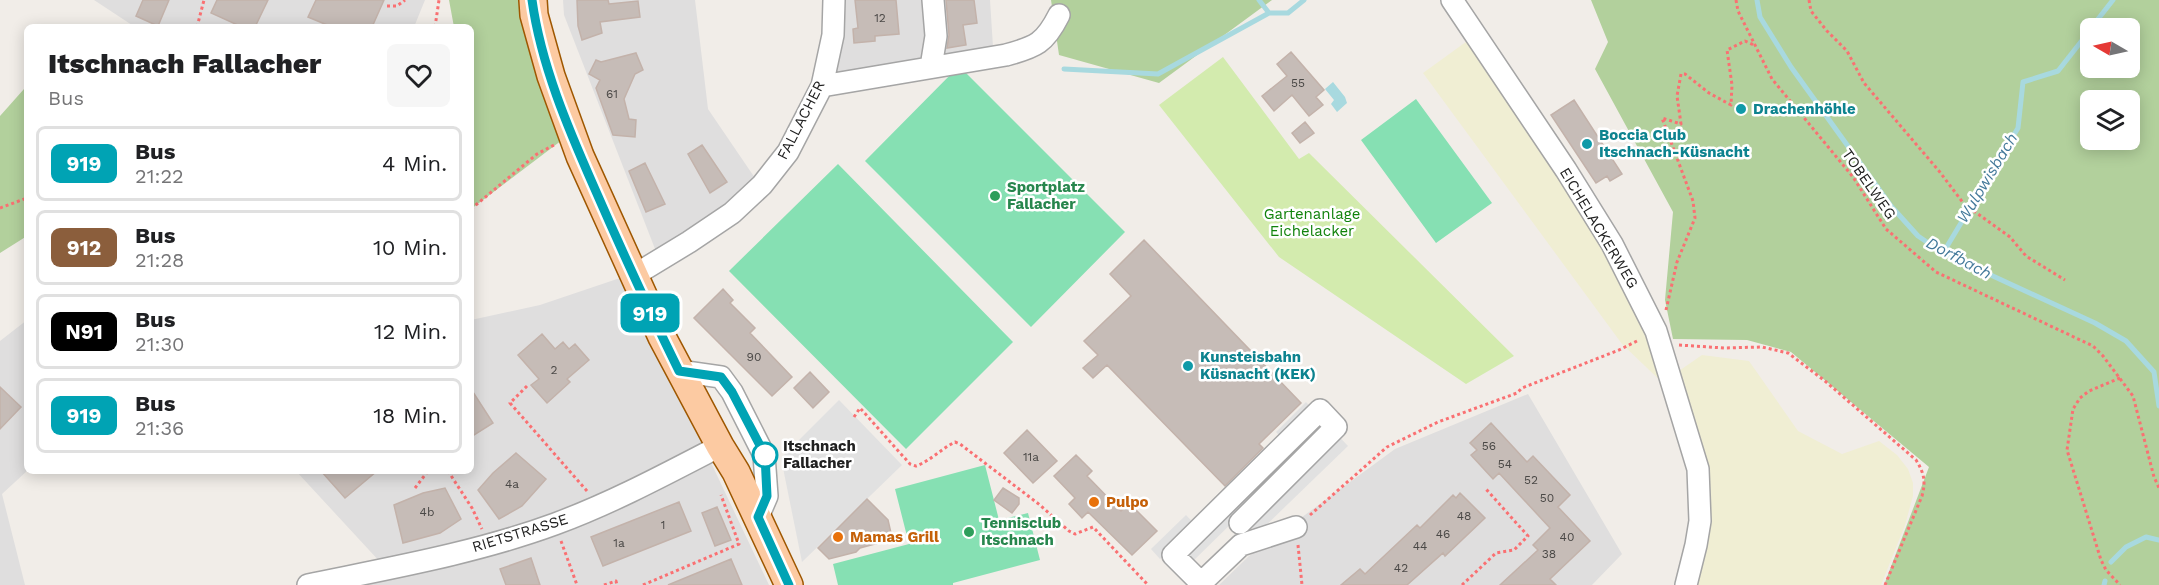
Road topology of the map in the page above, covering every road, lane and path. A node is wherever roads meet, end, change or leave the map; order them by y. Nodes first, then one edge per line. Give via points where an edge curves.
1 (204, 0) edge
2 (405, 0) edge
3 (439, 0) edge
4 (532, 0) edge
5 (834, 0) edge
6 (933, 0) edge
7 (1452, 0) edge
8 (1736, 0) edge
9 (1809, 0) edge
10 (387, 6) dead end
11 (1059, 15) dead end
12 (198, 24) edge
13 (435, 24) edge
14 (1754, 45) junction
15 (931, 67) junction
16 (822, 86) junction
17 (559, 142) dead end
18 (24, 199) edge
19 (474, 206) edge
20 (0, 207) edge
21 (633, 276) junction
22 (2065, 280) dead end
23 (1658, 337) junction
24 (679, 371) junction
25 (2120, 378) junction
26 (527, 386) dead end
27 (854, 417) dead end
28 (720, 446) junction
29 (426, 474) edge
30 (450, 474) edge
31 (415, 488) dead end
32 (1485, 488) dead end
33 (2159, 488) edge
34 (720, 493) dead end
35 (600, 506) junction
36 (1223, 507) junction
37 (758, 517) junction
38 (1240, 523) junction
39 (555, 524) junction
40 (1296, 527) junction
41 (1257, 540) junction
42 (489, 544) junction
43 (1200, 584) edge
44 (308, 585) edge
45 (577, 585) edge
46 (604, 585) edge
47 (617, 585) edge
48 (643, 585) edge
49 (789, 585) edge
50 (1148, 585) edge
51 (1302, 585) edge
52 (1462, 585) edge
53 (1686, 585) edge
54 (1885, 585) edge
55 (2120, 585) edge

1 - 12 path
2 - 10 path via 397,6
3 - 13 path
4 - 21 main road via 550,76
5 - 16 street, FALLACHER via 833,35
6 - 15 street via 936,36
7 - 23 street, EICHELACKERWEG via 1612,244
8 - 14 path, TOBELWEG
9 - 22 path via 1811,11 1847,51 1864,83 1964,204 2010,237 2026,256
11 - 15 street via 1048,36 1029,49
14 - 23 path via 1745,41 1727,50 1731,105 1681,74 1677,96 1681,124 1662,118 1693,201 1695,218 1677,262
14 - 25 path, TOBELWEG via 1772,79 1852,177 1886,229 1904,246 1936,272 2093,346
15 - 16 street
16 - 21 street, FALLACHER via 788,152 762,185 732,213
17 - 19 path via 537,154
18 - 20 path
21 - 24 main road
23 - 40 path via 1438,422 1387,447
23 - 53 street, EICHELACKERWEG via 1698,469 1700,521
23 - 54 path via 1724,348 1762,346 1788,353 1916,460 1924,472 1924,490
24 - 28 main road
24 - 37 street via 721,377 732,392 765,455 767,496
25 - 33 path, TOBELWEG via 2133,396
25 - 55 path via 2080,398 2073,409 2067,450 2101,560
26 - 35 path via 510,403
27 - 50 path via 860,408 916,466 946,446 960,444 1069,531 1075,534 1093,526
28 - 35 street, RIETSTRASSE
28 - 37 main road
29 - 31 path
30 - 42 path
32 - 52 path via 1528,536 1514,550 1496,553
34 - 48 path via 739,544
35 - 39 street, RIETSTRASSE
36 - 38 street
36 - 38 street via 1320,410 1336,427
36 - 43 street via 1173,555
37 - 49 main road
38 - 41 street
39 - 42 street, RIETSTRASSE
39 - 45 path
40 - 41 street
40 - 51 path
41 - 43 street via 1241,545
42 - 44 street, RIETSTRASSE
46 - 47 path via 616,581

